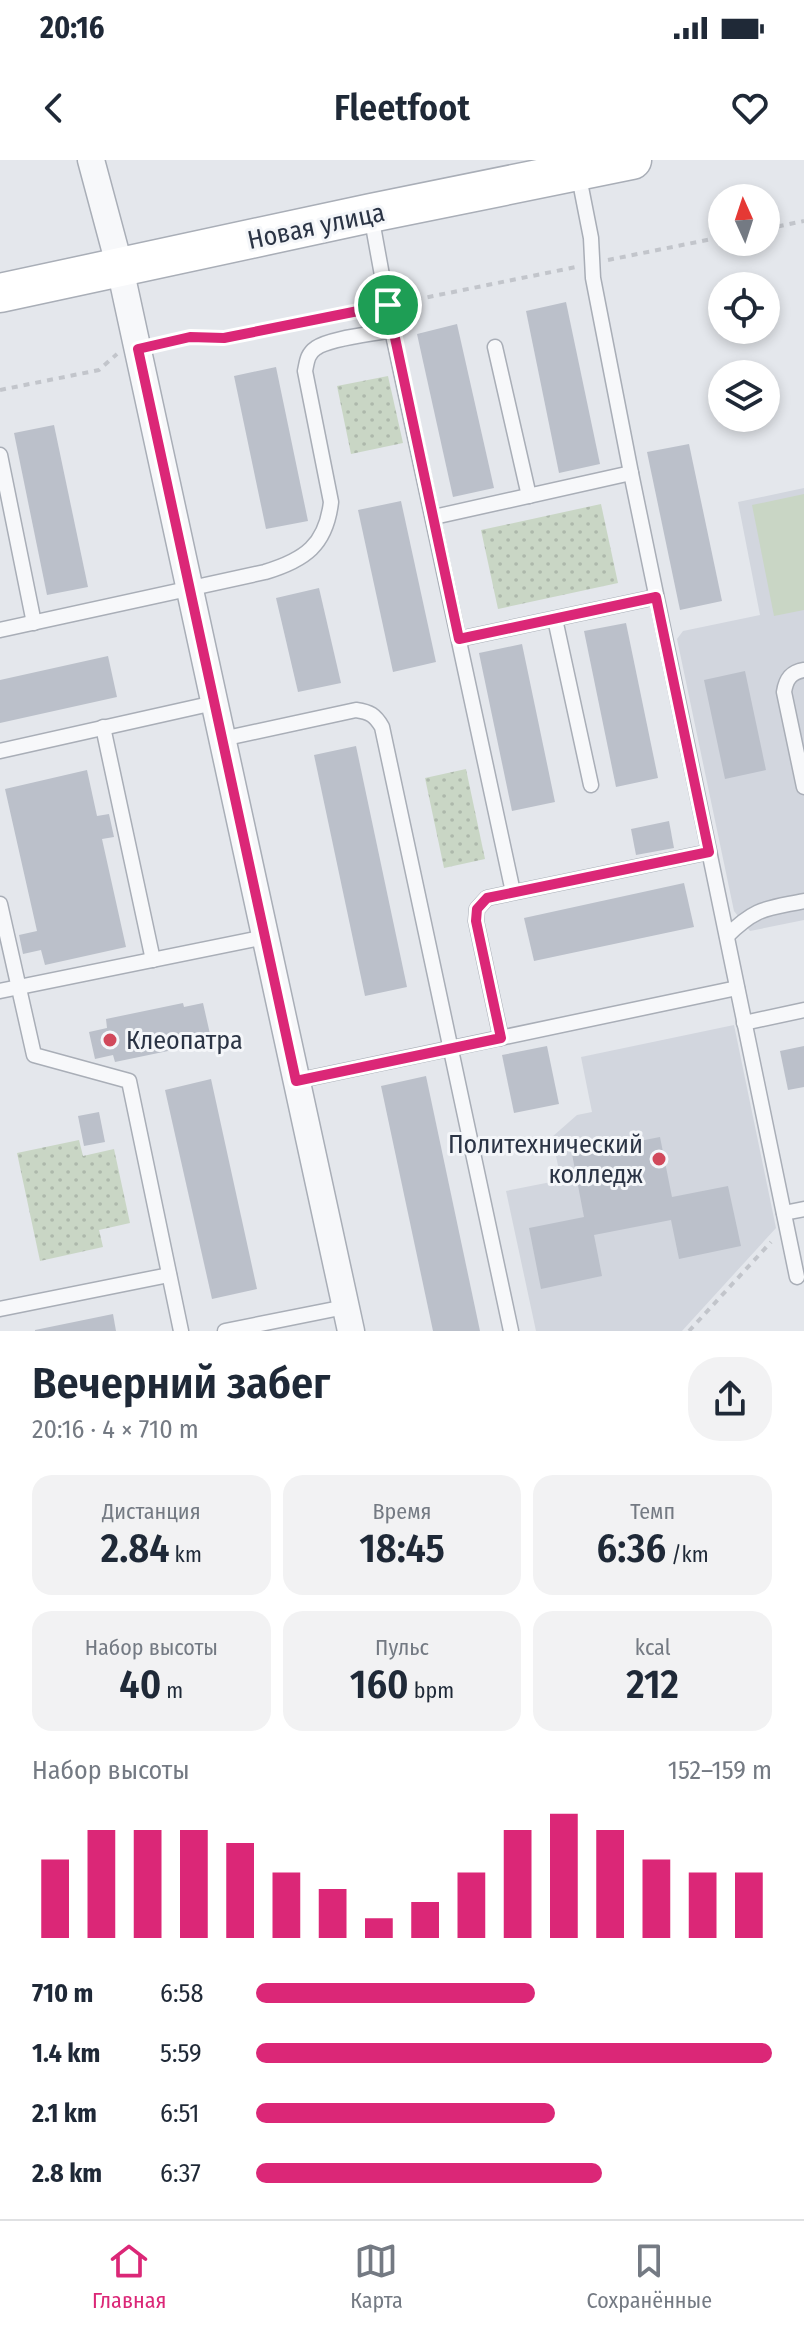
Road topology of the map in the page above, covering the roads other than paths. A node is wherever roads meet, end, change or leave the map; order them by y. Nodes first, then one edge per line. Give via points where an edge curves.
1 (91, 160) edge
2 (632, 160) edge
3 (578, 172) junction
4 (371, 213) junction
5 (120, 268) junction
6 (0, 293) edge
7 (392, 330) junction
8 (495, 347) dead end
9 (0, 455) edge
10 (631, 473) junction
11 (529, 496) junction
12 (434, 517) junction
13 (190, 589) junction
14 (656, 597) junction
15 (555, 619) junction
16 (34, 623) junction
17 (0, 630) edge
18 (459, 639) junction
19 (804, 670) edge
20 (214, 703) junction
21 (103, 727) junction
22 (222, 739) junction
23 (0, 751) edge
24 (591, 785) dead end
25 (804, 787) edge
26 (709, 852) junction
27 (513, 892) junction
28 (804, 901) edge
29 (0, 904) edge
30 (727, 936) junction
31 (265, 937) junction
32 (153, 960) junction
33 (18, 988) junction
34 (737, 988) junction
35 (0, 991) edge
36 (804, 1010) edge
37 (744, 1023) junction
38 (501, 1038) junction
39 (452, 1049) junction
40 (296, 1081) junction
41 (804, 1209) edge
42 (784, 1213) junction
43 (169, 1275) junction
44 (797, 1277) dead end
45 (0, 1309) edge
46 (348, 1319) edge
47 (181, 1331) edge
48 (225, 1331) edge
49 (511, 1331) edge

1 - 5 street
2 - 3 street, Новая улица
3 - 4 street, Новая улица
3 - 10 lane
4 - 5 street, Новая улица
4 - 7 lane
5 - 6 street, Новая улица
5 - 13 street
7 - 12 lane
7 - 13 lane via 326,343 307,358 305,371 331,502 318,542 283,567
8 - 11 lane
9 - 16 lane
10 - 11 lane
10 - 14 lane
11 - 12 lane
12 - 18 lane
13 - 16 lane
13 - 20 street
14 - 15 lane
14 - 26 lane
15 - 18 lane
15 - 24 lane
16 - 17 lane
18 - 27 lane
19 - 25 lane via 791,675 784,692
20 - 21 lane
20 - 22 street
21 - 23 lane
21 - 32 lane
22 - 31 street
22 - 39 lane via 356,710 376,717
26 - 27 lane
26 - 30 lane
27 - 38 lane via 487,898 477,909 476,921
28 - 30 lane via 759,910
29 - 33 lane
30 - 34 lane
31 - 32 lane
31 - 40 street
32 - 33 lane
33 - 35 lane
33 - 43 lane via 34,1055 129,1081
34 - 37 lane
34 - 38 lane
36 - 37 lane
37 - 42 lane
38 - 39 lane
39 - 40 lane
39 - 49 lane
40 - 46 street
41 - 42 lane
42 - 44 lane
43 - 45 lane
43 - 47 lane
46 - 48 lane

